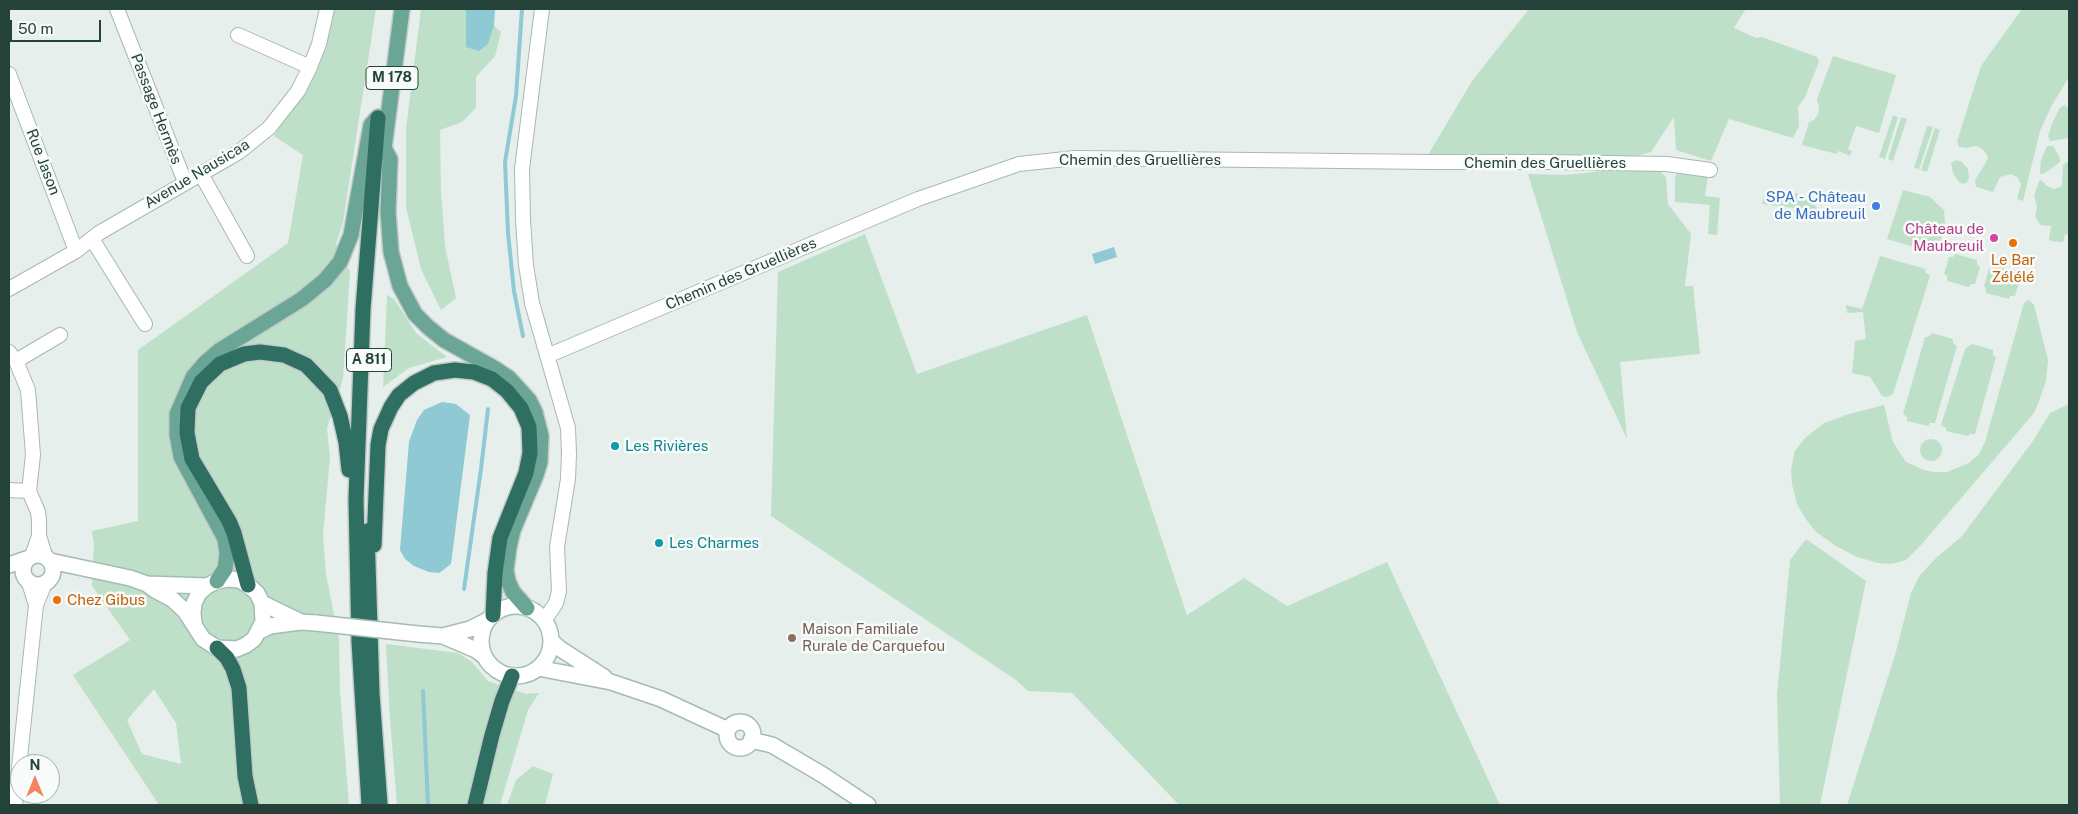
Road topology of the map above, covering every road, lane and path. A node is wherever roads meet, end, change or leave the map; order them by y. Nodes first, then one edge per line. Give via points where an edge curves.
1 (117, 9) edge
2 (327, 9) edge
3 (392, 9) edge
4 (402, 9) edge
5 (542, 9) edge
6 (238, 34) dead end
7 (310, 67) junction
8 (9, 74) edge
9 (378, 118) junction
10 (384, 148) junction
11 (1710, 170) dead end
12 (201, 174) junction
13 (185, 182) junction
14 (92, 239) junction
15 (76, 251) junction
16 (247, 256) dead end
17 (9, 289) edge
18 (145, 324) dead end
19 (60, 335) dead end
20 (547, 356) junction
21 (12, 357) edge
22 (9, 490) edge
23 (29, 491) junction
24 (356, 499) junction
25 (39, 559) junction
26 (9, 565) edge
27 (9, 571) edge
28 (88, 571) junction
29 (368, 573) junction
30 (27, 579) junction
31 (47, 581) junction
32 (212, 583) junction
33 (147, 584) junction
34 (248, 585) junction
35 (262, 603) junction
36 (36, 605) junction
37 (527, 608) junction
38 (491, 618) junction
39 (544, 621) junction
40 (308, 623) junction
41 (194, 624) junction
42 (260, 631) junction
43 (443, 636) junction
44 (551, 641) junction
45 (217, 648) junction
46 (484, 656) junction
47 (538, 668) junction
48 (512, 676) junction
49 (611, 682) junction
50 (15, 805) edge
51 (251, 805) edge
52 (369, 805) edge
53 (380, 805) edge
54 (475, 805) edge
55 (868, 805) edge

1 - 13 street, Passage Hermès
2 - 7 street, Avenue Nausicaa
3 - 9 main road, M 178
4 - 10 main road, M 178
5 - 20 street via 522,169 526,265 532,303
6 - 7 street
7 - 12 street, Avenue Nausicaa via 298,91 269,128 239,152
8 - 15 street, Rue Jason
9 - 24 highway, A 811 via 363,309
9 - 32 main road via 371,125 351,235 340,262 302,299 220,350 205,363 193,377 177,414 181,457 225,539 225,569
10 - 29 highway, A 811 via 375,248 367,417
10 - 37 main road via 390,158 388,212 391,252 407,301 415,314 444,340 509,378 529,400 539,424 540,462 513,530 506,564 509,584
11 - 20 street, Chemin des Gruellières via 1667,164 1547,162 1075,158 1019,164 918,199
12 - 13 street, Avenue Nausicaa
12 - 16 street
13 - 14 street, Avenue Nausicaa
14 - 15 street, Avenue Nausicaa
14 - 18 street
15 - 17 street, Avenue Nausicaa
19 - 21 street
20 - 39 street via 568,428 569,454 557,547 559,591 556,603
21 - 23 street via 28,390 34,455
22 - 23 street
23 - 25 street via 38,512
24 - 34 highway via 350,483 340,416 330,390 306,365 284,355 260,352 244,354 220,364 201,382 188,408 187,433 192,459 234,533
24 - 52 highway, A 811 via 359,652
25 - 26 main road
25 - 28 main road
25 - 30 main road via 22,568
25 - 31 main road via 53,569
27 - 30 main road
28 - 31 main road
28 - 33 main road
29 - 38 highway via 374,562 378,445 385,417 399,395 414,383 454,370 474,372 492,379 507,391 530,427 526,473 500,538
29 - 53 highway, A 811
30 - 31 main road via 38,585
30 - 36 street
31 - 36 street
32 - 33 main road via 188,587
32 - 34 main road via 233,580
32 - 41 main road via 194,603
33 - 41 main road via 172,599
34 - 35 main road
35 - 40 main road
35 - 42 main road
36 - 50 street
37 - 38 main road via 508,607
37 - 39 main road
38 - 43 main road via 470,629
38 - 46 main road via 481,638
39 - 44 main road
40 - 42 main road via 270,626
40 - 43 main road, bridge
41 - 45 main road via 203,639
42 - 45 main road via 246,645 227,650
43 - 46 main road
44 - 47 main road via 550,651
44 - 49 main road
45 - 51 highway via 227,658 239,688 245,776
46 - 48 main road via 491,666
47 - 48 main road via 522,676
47 - 49 main road
48 - 54 highway via 492,735
49 - 55 main road via 661,698 728,730 727,739 733,746 744,747 751,740 772,746

